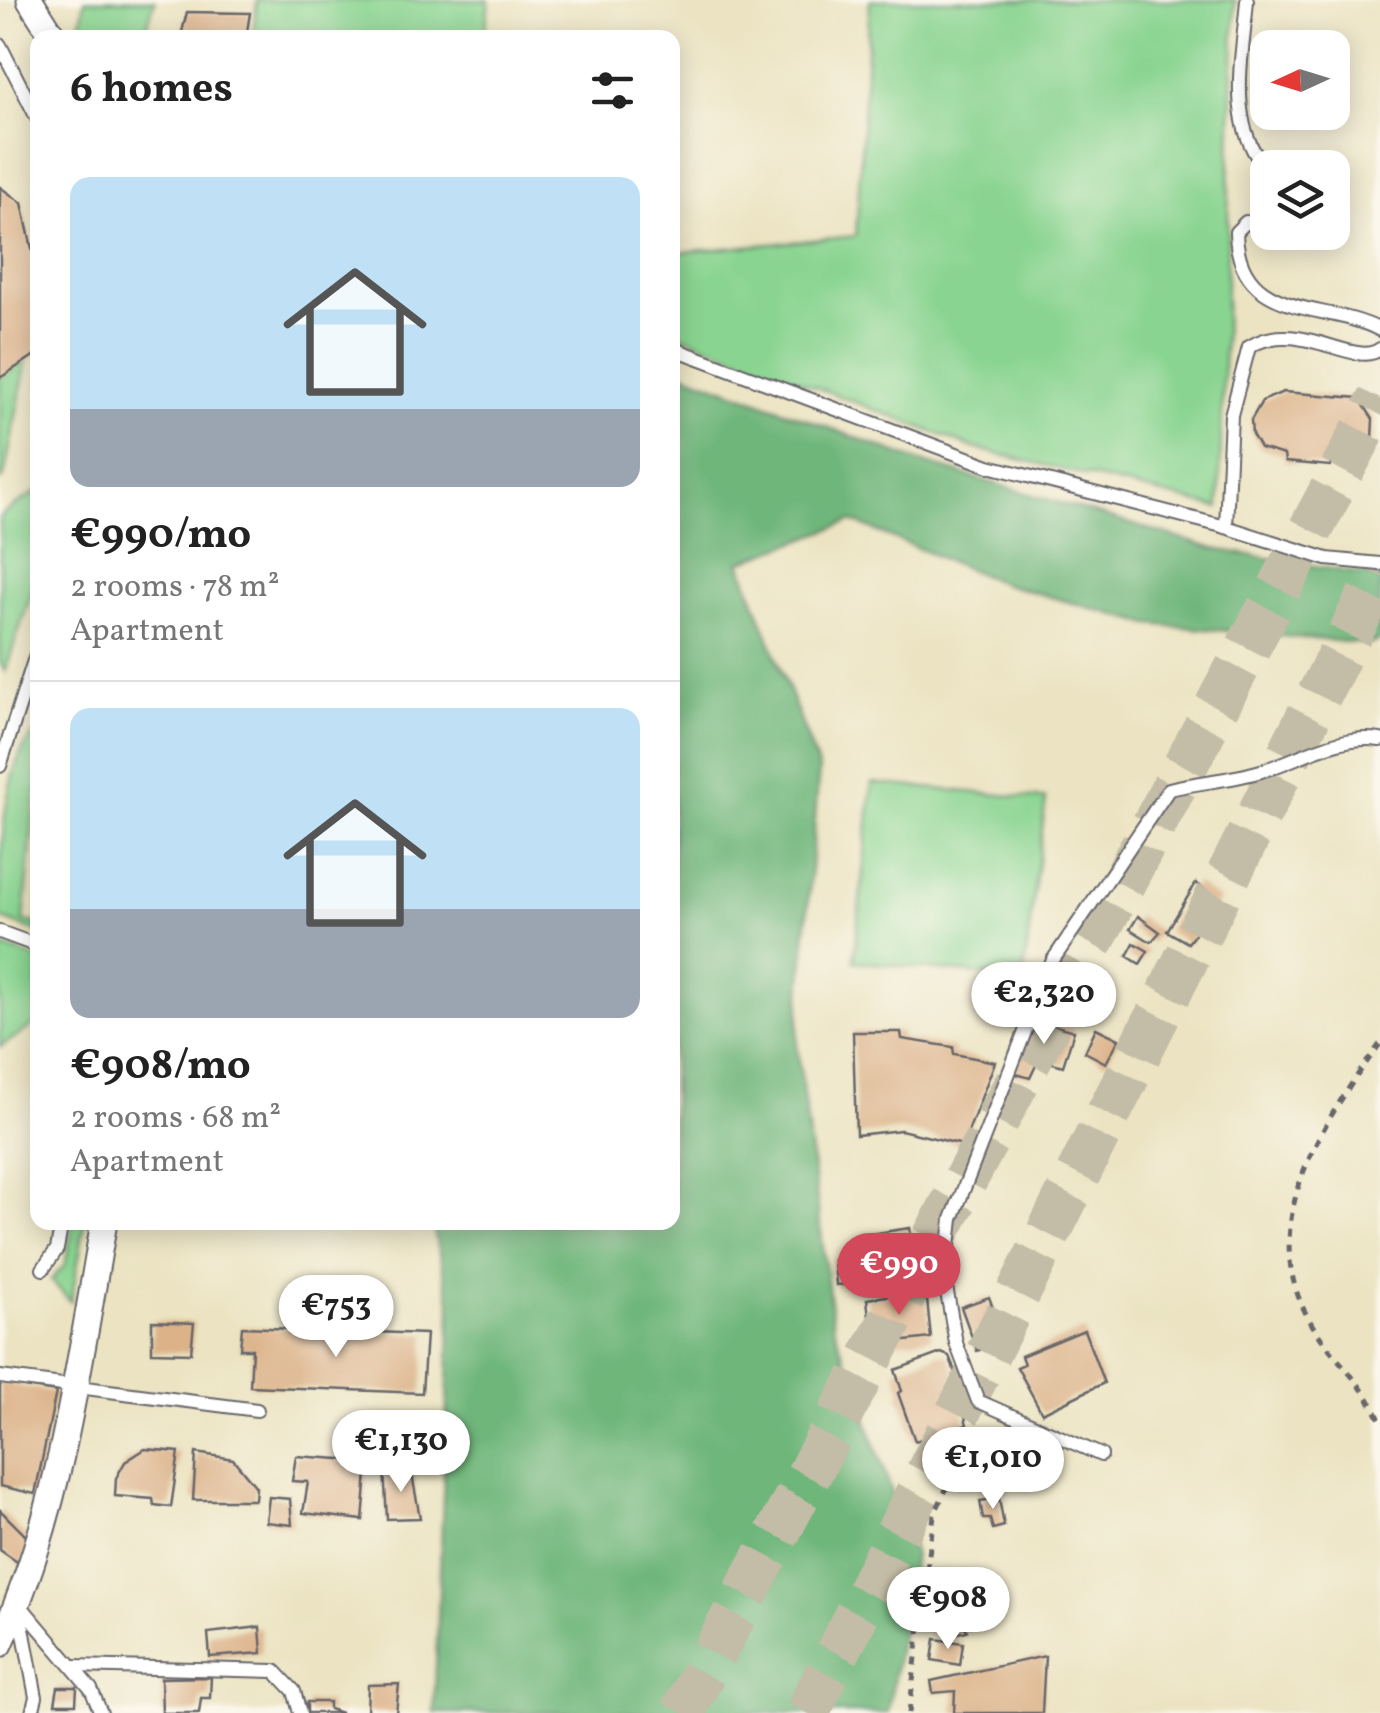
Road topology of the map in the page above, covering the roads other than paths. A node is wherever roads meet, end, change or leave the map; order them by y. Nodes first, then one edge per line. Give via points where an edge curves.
1 (30, 0) edge
2 (1247, 0) edge
3 (49, 30) edge
4 (0, 46) edge
5 (30, 104) edge
6 (1253, 150) edge
7 (1250, 223) edge
8 (1380, 330) edge
9 (1380, 350) edge
10 (680, 351) edge
11 (1226, 527) junction
12 (1380, 564) edge
13 (30, 673) edge
14 (1380, 740) edge
15 (0, 766) edge
16 (0, 932) edge
17 (30, 943) edge
18 (61, 1230) edge
19 (103, 1230) edge
20 (43, 1268) dead end
21 (0, 1377) edge
22 (76, 1384) junction
23 (257, 1410) dead end
24 (1101, 1455) dead end
25 (9, 1603) edge
26 (0, 1644) edge
27 (73, 1666) junction
28 (32, 1713) edge
29 (101, 1713) edge
30 (300, 1713) edge

1 - 3 street
2 - 6 lane via 1239,110
4 - 5 lane
7 - 8 lane via 1236,232 1236,252 1268,295 1286,306
9 - 11 lane via 1364,354 1294,335 1249,347 1231,416
10 - 11 lane via 989,466
11 - 12 lane via 1327,558
13 - 15 lane
14 - 24 lane via 1330,746 1259,772 1169,789 1053,960 952,1219 945,1282 956,1343 978,1400
16 - 17 lane
18 - 20 lane
19 - 22 street
21 - 22 lane
22 - 23 lane
22 - 25 street via 36,1556
25 - 26 street
25 - 27 lane
25 - 28 lane via 36,1697
27 - 29 lane
27 - 30 lane via 275,1671 294,1691

